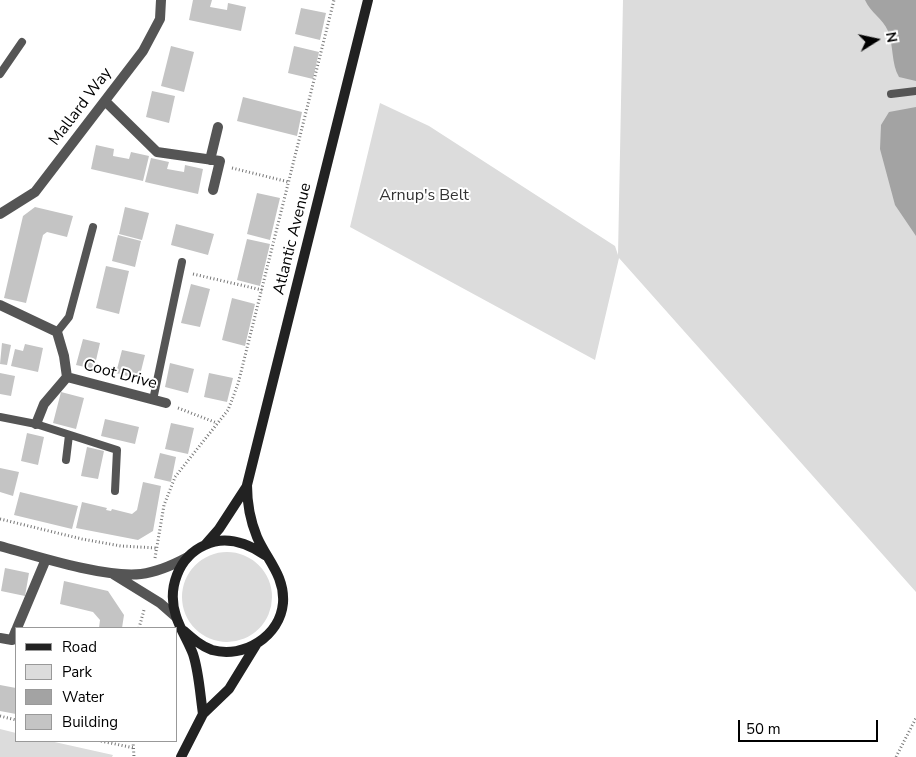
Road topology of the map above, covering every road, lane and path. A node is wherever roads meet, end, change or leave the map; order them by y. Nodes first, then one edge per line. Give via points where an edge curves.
1 (161, 0) edge
2 (334, 0) edge
3 (368, 0) edge
4 (22, 42) dead end
5 (0, 74) edge
6 (916, 91) edge
7 (890, 94) dead end
8 (105, 101) junction
9 (218, 127) dead end
10 (215, 163) junction
11 (289, 182) junction
12 (213, 190) dead end
13 (0, 212) edge
14 (93, 227) dead end
15 (182, 262) dead end
16 (180, 271) junction
17 (262, 290) junction
18 (0, 305) edge
19 (57, 332) junction
20 (67, 376) junction
21 (153, 400) junction
22 (166, 403) joint
23 (0, 417) edge
24 (217, 423) junction
25 (36, 424) junction
26 (69, 435) junction
27 (66, 460) dead end
28 (247, 485) junction
29 (115, 491) dead end
30 (0, 518) edge
31 (205, 545) junction
32 (0, 546) edge
33 (156, 548) junction
34 (266, 556) junction
35 (188, 557) junction
36 (46, 559) junction
37 (155, 561) dead end
38 (110, 572) junction
39 (146, 606) dead end
40 (176, 617) junction
41 (19, 627) edge
42 (139, 627) edge
43 (184, 631) junction
44 (15, 635) edge
45 (0, 638) edge
46 (257, 644) junction
47 (203, 714) junction
48 (0, 716) edge
49 (916, 718) edge
50 (15, 720) edge
51 (106, 742) edge
52 (133, 742) edge
53 (134, 748) junction
54 (134, 757) edge
55 (181, 757) edge
56 (896, 757) edge

1 - 8 street, Mallard Way via 160,19 143,52
2 - 11 path
3 - 28 street, Atlantic Avenue
4 - 5 lane
6 - 7 lane
8 - 10 street via 156,152
8 - 13 street, Mallard Way via 35,192
9 - 10 street
10 - 11 path
10 - 12 street
11 - 17 path
14 - 19 lane via 70,317
15 - 16 lane
16 - 17 path
16 - 21 lane
17 - 24 path via 238,384 228,410
18 - 19 street
19 - 20 street, Coot Drive
20 - 21 street, Coot Drive
20 - 25 street, Coot Drive via 44,404
21 - 22 street, Coot Drive
22 - 24 path
23 - 25 lane
24 - 33 path via 175,476 164,505
25 - 26 lane
26 - 27 lane
26 - 29 lane via 117,450
28 - 31 street, Atlantic Avenue via 230,514
28 - 34 street, Atlantic Avenue via 247,507
30 - 33 path via 101,542
31 - 34 street, Atlantic Avenue via 234,541 250,545
31 - 35 street, Atlantic Avenue
32 - 36 street
33 - 37 path
34 - 46 street, Atlantic Avenue via 277,570 283,587 283,605 276,624
35 - 38 street via 168,568 140,574
35 - 40 street, Atlantic Avenue via 173,585 172,603
36 - 38 street
36 - 41 street
38 - 40 street via 160,603
39 - 42 path
40 - 43 street, Atlantic Avenue
43 - 46 street, Atlantic Avenue via 197,643 213,650 230,652
43 - 47 street, Atlantic Avenue via 194,656
44 - 45 street
46 - 47 street, Atlantic Avenue via 229,689
47 - 55 street, Atlantic Avenue
48 - 50 path
49 - 56 path
51 - 53 path
52 - 53 path
53 - 54 path

